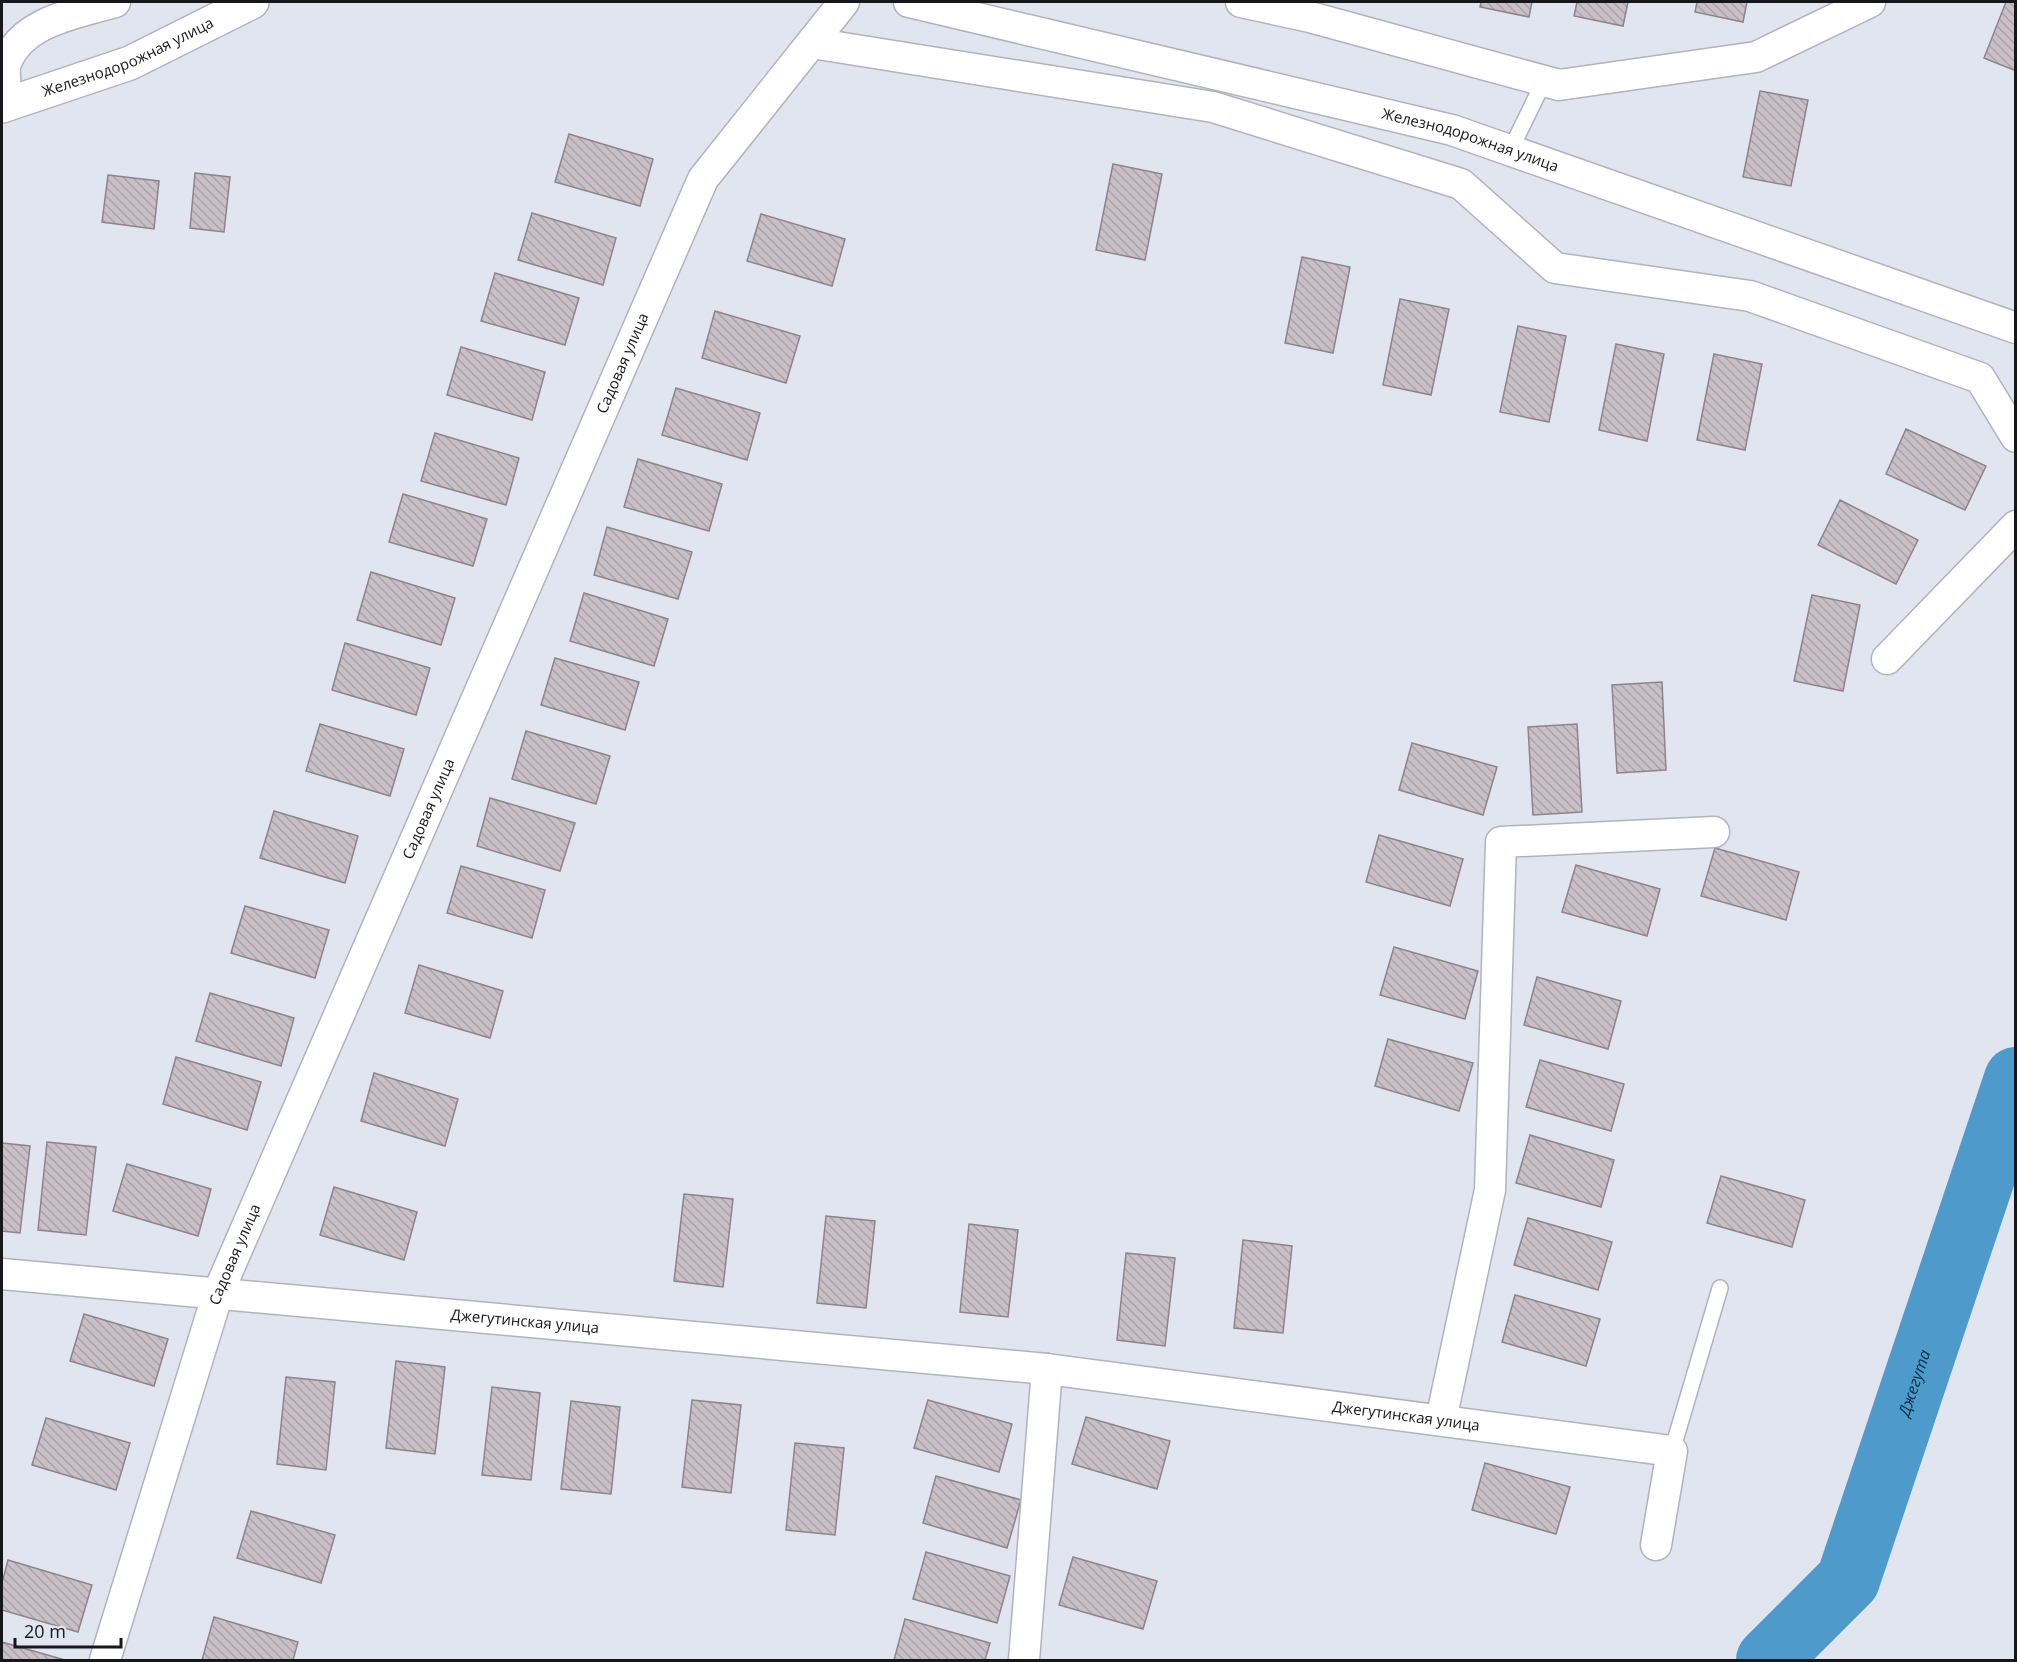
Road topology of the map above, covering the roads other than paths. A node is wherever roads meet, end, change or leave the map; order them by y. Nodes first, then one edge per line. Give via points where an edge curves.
1 (115, 2) edge
2 (252, 2) edge
3 (844, 2) edge
4 (909, 2) edge
5 (1241, 2) edge
6 (1870, 2) edge
7 (812, 43) junction
8 (1544, 81) junction
9 (4, 105) edge
10 (1510, 151) junction
11 (2016, 328) edge
12 (2016, 437) edge
13 (2016, 526) edge
14 (1887, 658) dead end
15 (1714, 832) dead end
16 (2, 1274) edge
17 (1720, 1288) dead end
18 (218, 1293) junction
19 (1047, 1369) junction
20 (1441, 1420) junction
21 (1672, 1450) junction
22 (1656, 1545) dead end
23 (105, 1660) edge
24 (1024, 1660) edge

1 - 9 street via 54,20 22,38 5,64
2 - 9 main road, Железнодорожная улица via 130,63
3 - 7 street, Садовая улица
4 - 10 street, Железнодорожная улица via 1452,130
5 - 8 street
6 - 8 street via 1756,57 1559,86
7 - 12 street via 1214,107 1461,184 1555,268 1750,296 1980,378
7 - 18 street, Садовая улица via 703,179
8 - 10 lane
10 - 11 street, Железнодорожная улица
13 - 14 street
15 - 20 street via 1501,842 1490,1190
16 - 18 street, Джегутинская улица
17 - 21 lane
18 - 19 street, Джегутинская улица
18 - 23 street, Садовая улица
19 - 20 street, Джегутинская улица
19 - 24 street
20 - 21 street, Джегутинская улица
21 - 22 street

